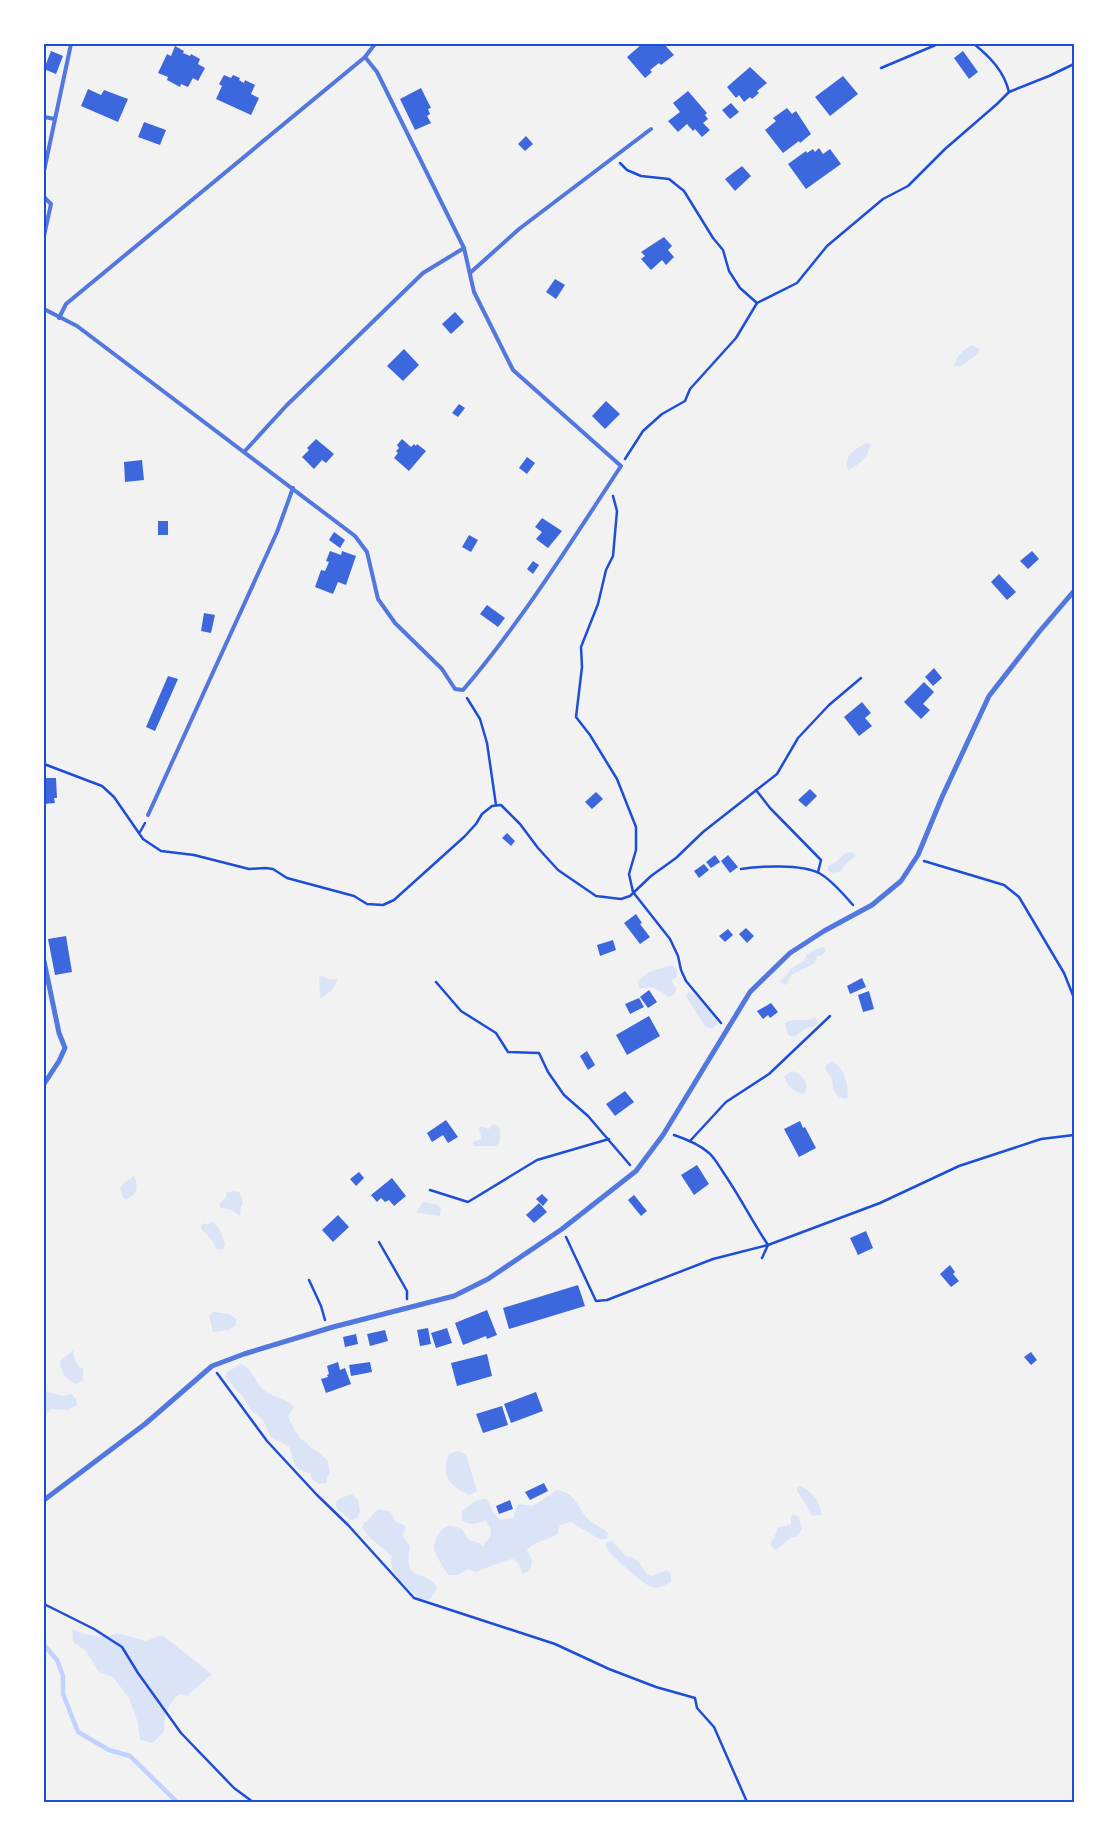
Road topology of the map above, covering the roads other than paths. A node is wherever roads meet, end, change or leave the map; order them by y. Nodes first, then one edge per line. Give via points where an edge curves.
1 (71, 44) edge
2 (375, 44) edge
3 (365, 57) junction
4 (44, 117) edge
5 (55, 119) junction
6 (651, 129) dead end
7 (44, 171) edge
8 (44, 197) edge
9 (44, 236) edge
10 (464, 248) junction
11 (470, 273) junction
12 (44, 309) edge
13 (59, 318) junction
14 (244, 452) junction
15 (292, 488) junction
16 (1074, 591) edge
17 (148, 815) dead end
18 (44, 961) edge
19 (44, 1084) edge
20 (44, 1500) edge

1 - 5 lane
2 - 3 lane
3 - 10 lane via 377,72
3 - 13 lane via 66,304
4 - 5 lane
5 - 7 lane
6 - 11 lane via 519,228
8 - 9 lane via 51,204
10 - 11 lane
10 - 14 lane via 423,273 286,406
11 - 15 lane via 474,292 513,370 621,466 488,661 463,690 455,689 442,669 395,623 378,599 367,552 354,536
12 - 13 lane
13 - 14 lane via 77,326
14 - 15 lane
15 - 17 lane via 276,532
16 - 20 street via 989,696 915,859 901,881 860,912 790,953 750,992 663,1135 636,1172 562,1229 488,1279 454,1296 328,1328 212,1366 145,1424
18 - 19 street via 65,1048

